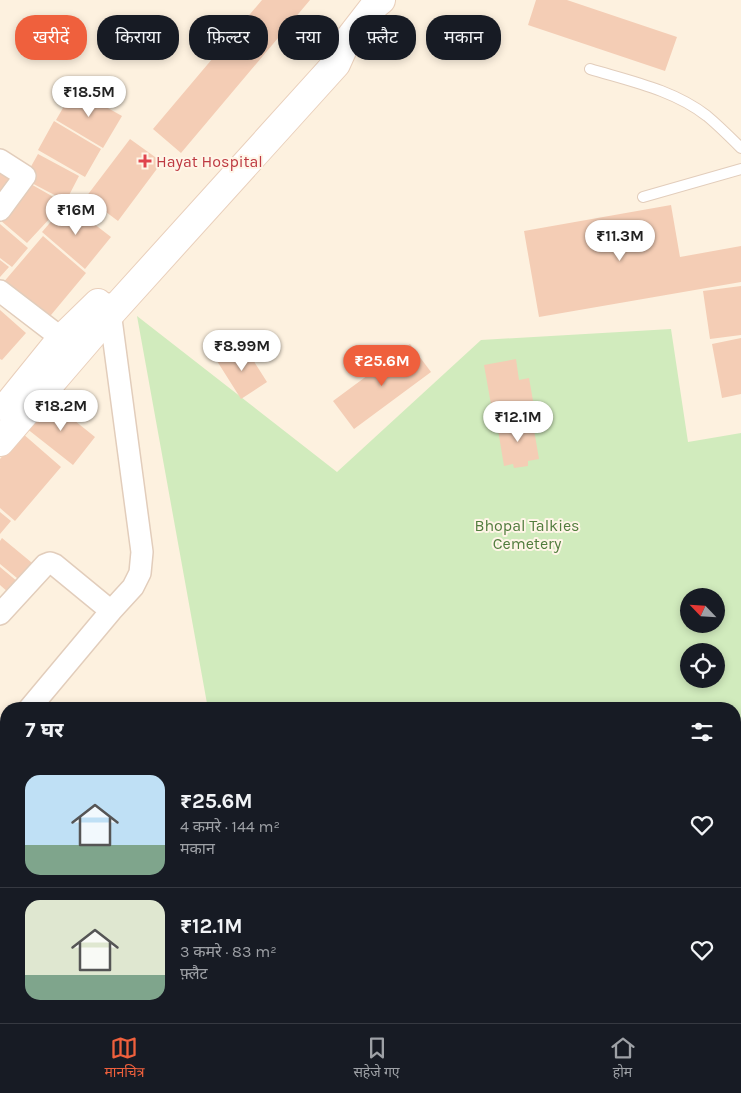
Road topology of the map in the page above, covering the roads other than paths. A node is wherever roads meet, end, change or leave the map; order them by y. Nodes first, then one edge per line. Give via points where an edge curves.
1 (377, 1) edge
2 (590, 69) dead end
3 (741, 148) edge
4 (0, 160) edge
5 (741, 169) edge
6 (643, 197) dead end
7 (0, 210) edge
8 (0, 292) edge
9 (109, 303) junction
10 (70, 345) junction
11 (0, 414) edge
12 (0, 442) edge
13 (111, 611) junction
14 (0, 614) edge
15 (35, 702) edge

1 - 9 main road via 345,44 324,54 265,129
2 - 3 lane via 669,94 707,116
4 - 7 street via 25,176
5 - 6 lane
8 - 10 street
9 - 10 main road
9 - 13 street via 142,552 140,573 133,587
10 - 11 main road
10 - 12 main road
13 - 14 street via 50,563
13 - 15 street

